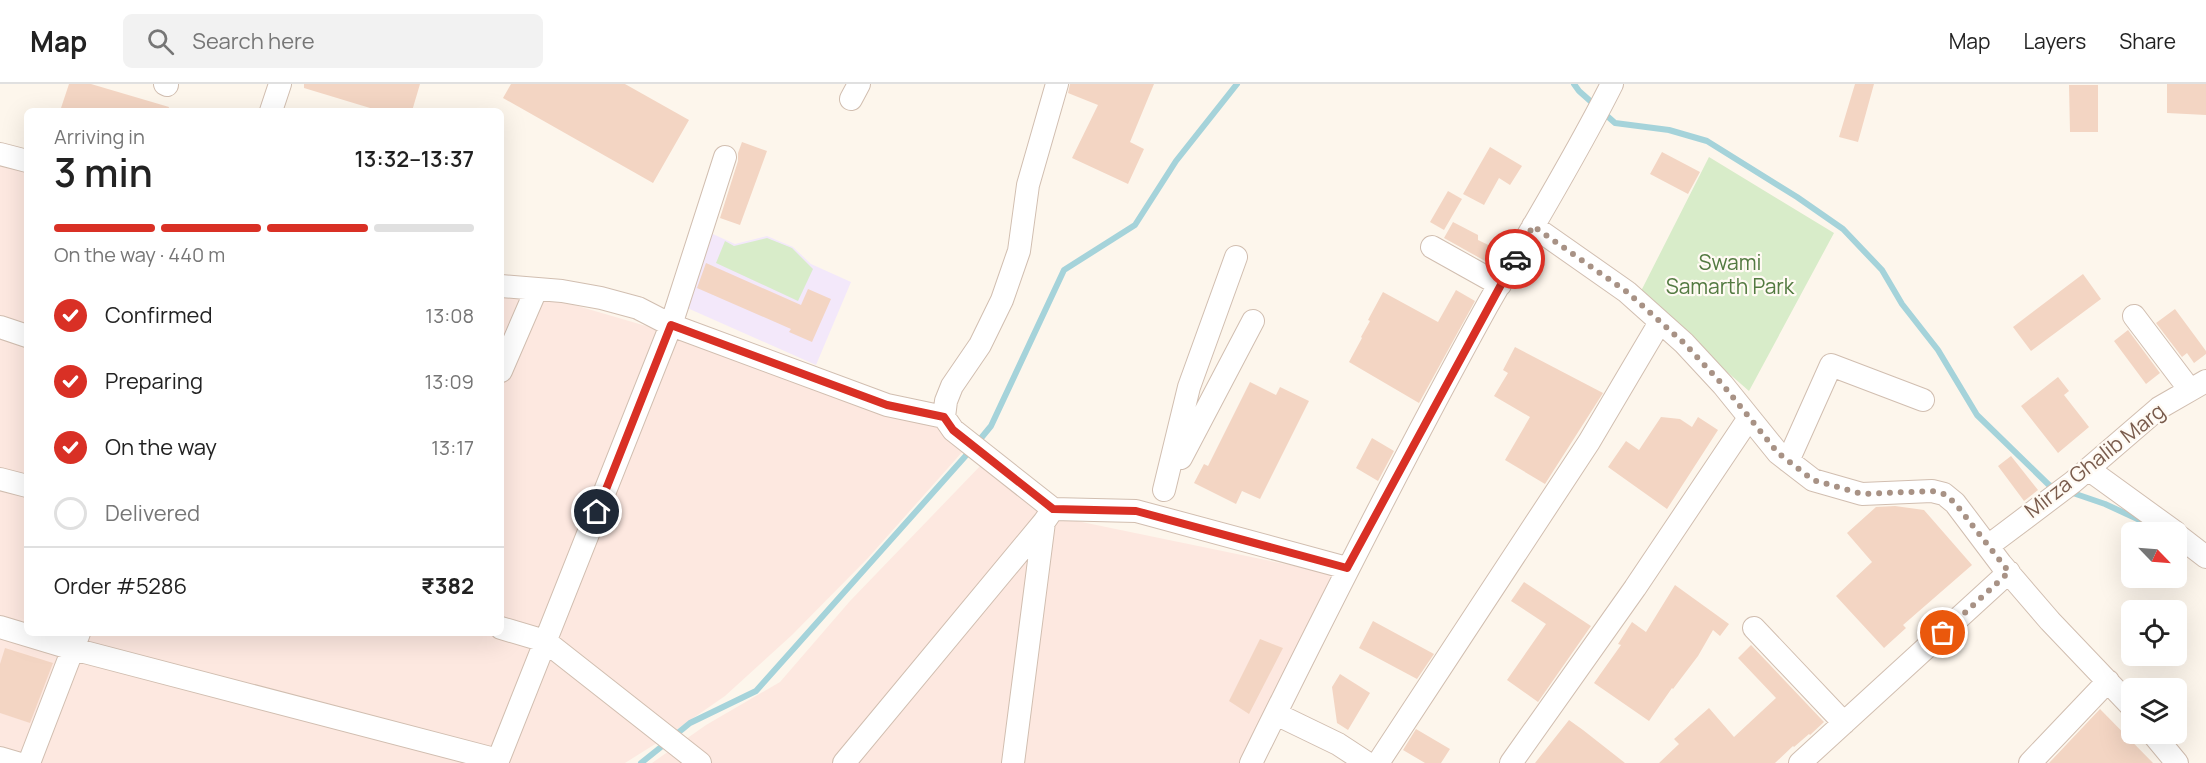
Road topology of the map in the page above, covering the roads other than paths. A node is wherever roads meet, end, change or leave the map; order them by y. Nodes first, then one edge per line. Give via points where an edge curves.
1 (280, 84) edge
2 (1057, 84) edge
3 (1612, 84) edge
4 (272, 108) edge
5 (0, 154) edge
6 (725, 157) dead end
7 (24, 160) edge
8 (1533, 226) junction
9 (1432, 247) dead end
10 (1236, 257) dead end
11 (1500, 285) junction
12 (504, 286) edge
13 (536, 290) junction
14 (2134, 316) dead end
15 (1253, 321) dead end
16 (1660, 322) junction
17 (671, 325) junction
18 (0, 327) edge
19 (24, 335) edge
20 (504, 364) edge
21 (2198, 386) edge
22 (1923, 400) dead end
23 (1749, 418) junction
24 (948, 424) junction
25 (1788, 461) junction
26 (2080, 475) junction
27 (0, 479) edge
28 (24, 485) edge
29 (1164, 490) junction
30 (1152, 515) junction
31 (1048, 516) junction
32 (2158, 522) edge
33 (2187, 542) edge
34 (1988, 546) junction
35 (2206, 557) edge
36 (1347, 568) junction
37 (2009, 572) junction
38 (0, 627) edge
39 (1754, 628) dead end
40 (504, 629) edge
41 (24, 631) edge
42 (49, 636) edge
43 (76, 641) edge
44 (545, 641) junction
45 (2108, 681) junction
46 (2121, 695) edge
47 (1276, 714) junction
48 (1844, 723) junction
49 (2161, 744) edge
50 (0, 758) edge
51 (697, 760) edge
52 (497, 761) edge
53 (2175, 762) edge
54 (17, 763) edge
55 (28, 763) edge
56 (844, 763) edge
57 (1013, 763) edge
58 (1251, 763) edge
59 (1367, 763) edge
60 (1378, 763) edge
61 (1511, 763) edge
62 (1800, 763) edge
63 (2030, 763) edge

1 - 4 street
2 - 24 street via 1028,185 1019,251 1002,300 980,345 952,386 946,401
3 - 8 street
5 - 7 street
6 - 17 street
8 - 11 street
8 - 16 street via 1627,292
9 - 11 street
10 - 29 street via 1189,387
11 - 36 street
12 - 13 street
13 - 17 street via 601,298 638,308
13 - 20 street
14 - 21 street
15 - 29 street
16 - 23 street via 1723,385
16 - 60 street via 1589,442
17 - 24 street
17 - 44 street
18 - 19 street
21 - 26 street, Mirza Ghalib Marg via 2159,408
22 - 25 street via 1831,365
23 - 25 street
23 - 61 street
24 - 31 street
25 - 34 street via 1813,480 1862,494 1944,494
26 - 32 street
26 - 34 street, Mirza Ghalib Marg
27 - 28 street
29 - 30 street
30 - 31 street via 1136,511
30 - 36 street
31 - 56 street
31 - 57 street
33 - 35 street
34 - 37 street
36 - 47 street
37 - 45 street
37 - 48 street
38 - 41 street
39 - 48 street
40 - 44 street
42 - 43 street
43 - 52 street
43 - 55 street
44 - 51 street
44 - 52 street
45 - 46 street
45 - 63 street
47 - 58 street
47 - 59 street
48 - 62 street
49 - 53 street
50 - 54 street

